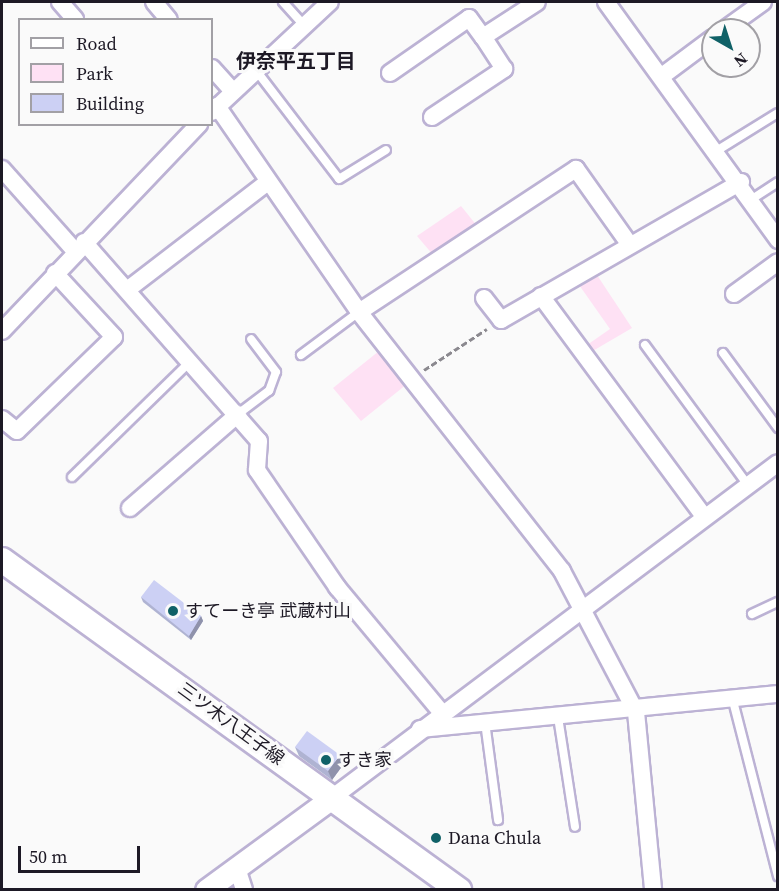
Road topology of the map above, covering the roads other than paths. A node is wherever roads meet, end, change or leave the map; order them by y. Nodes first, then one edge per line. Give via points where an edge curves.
1 (60, 2) edge
2 (154, 2) edge
3 (283, 2) edge
4 (330, 2) edge
5 (537, 2) edge
6 (606, 2) edge
7 (763, 2) edge
8 (74, 18) edge
9 (167, 18) edge
10 (741, 18) edge
11 (304, 25) junction
12 (483, 37) junction
13 (701, 47) edge
14 (213, 69) edge
15 (255, 69) junction
16 (390, 74) dead end
17 (662, 76) junction
18 (232, 90) junction
19 (214, 109) edge
20 (777, 113) edge
21 (432, 117) dead end
22 (197, 126) edge
23 (386, 150) dead end
24 (718, 150) junction
25 (2, 169) edge
26 (268, 182) junction
27 (741, 182) junction
28 (777, 182) edge
29 (752, 200) junction
30 (777, 240) edge
31 (630, 245) junction
32 (80, 246) junction
33 (777, 262) edge
34 (55, 273) junction
35 (127, 290) junction
36 (734, 294) dead end
37 (542, 296) junction
38 (484, 298) dead end
39 (359, 312) junction
40 (4, 323) edge
41 (251, 339) dead end
42 (645, 345) dead end
43 (723, 353) dead end
44 (301, 355) dead end
45 (191, 362) junction
46 (238, 414) junction
47 (2, 419) edge
48 (777, 428) edge
49 (777, 463) edge
50 (72, 477) dead end
51 (747, 484) junction
52 (130, 508) dead end
53 (703, 515) junction
54 (2, 560) edge
55 (777, 604) edge
56 (577, 609) junction
57 (752, 614) dead end
58 (777, 694) edge
59 (732, 697) junction
60 (441, 712) junction
61 (636, 712) junction
62 (558, 717) junction
63 (485, 722) junction
64 (419, 729) junction
65 (333, 797) junction
66 (498, 820) dead end
67 (575, 827) dead end
68 (237, 868) junction
69 (777, 876) edge
70 (206, 890) edge
71 (244, 890) edge
72 (459, 890) edge
73 (653, 890) edge

1 - 8 street
2 - 9 street
3 - 11 lane
4 - 11 street
5 - 12 street
6 - 17 street
7 - 10 street
11 - 15 street
12 - 16 street via 470,18
12 - 21 street via 504,69
13 - 17 street
14 - 18 street
15 - 18 street
15 - 23 lane via 339,179
17 - 24 street
18 - 19 street
19 - 26 street
20 - 24 lane
22 - 32 street
24 - 27 street
25 - 32 street
26 - 35 street
26 - 39 street
27 - 29 street
27 - 31 street
28 - 29 lane
29 - 30 street
31 - 37 street
31 - 39 street via 576,169
32 - 34 street
32 - 35 street
33 - 36 street
34 - 40 street
34 - 47 street via 114,337 17,431
35 - 45 street
37 - 38 street via 501,320
37 - 53 street
39 - 44 lane
39 - 56 street via 562,571
41 - 46 lane via 276,372 269,391
42 - 51 lane
43 - 48 lane
45 - 46 street
45 - 50 lane
46 - 52 street
46 - 60 street via 259,441 257,470 337,586
49 - 51 street
51 - 53 street
53 - 56 street
54 - 65 main road, 三ツ木八王子線
55 - 57 lane
56 - 60 street
56 - 61 street
58 - 59 street
59 - 61 street
59 - 69 lane
60 - 64 street
61 - 62 street
61 - 73 street
62 - 63 street
62 - 67 lane
63 - 64 street
63 - 66 lane
64 - 65 street
65 - 68 street
65 - 72 main road, 三ツ木八王子線
68 - 70 street
68 - 71 street

